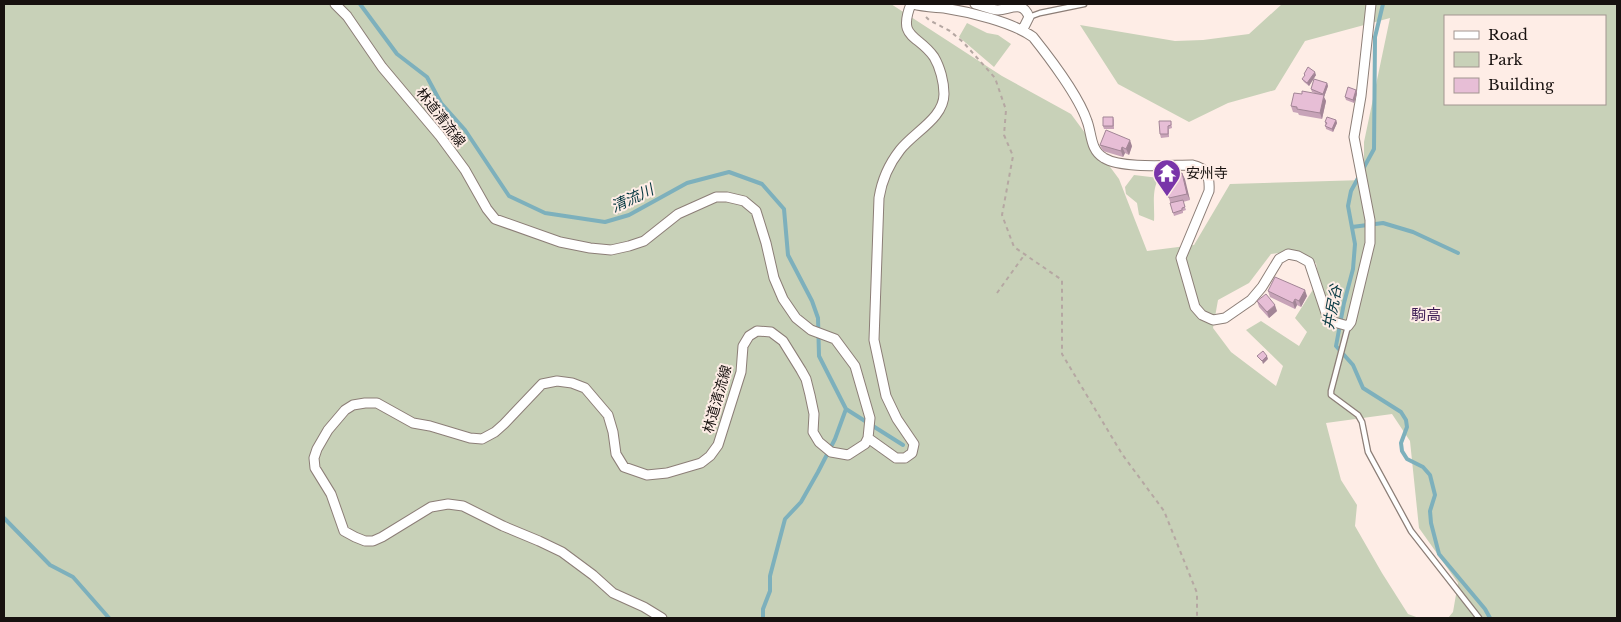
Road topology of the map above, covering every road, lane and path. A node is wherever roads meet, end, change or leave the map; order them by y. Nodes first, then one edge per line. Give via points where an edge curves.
1 (335, 4) edge
2 (975, 4) edge
3 (1085, 4) edge
4 (1370, 4) edge
5 (917, 5) edge
6 (1029, 17) junction
7 (1023, 29) junction
8 (1025, 254) junction
9 (997, 293) dead end
10 (1348, 326) junction
11 (868, 438) junction
12 (662, 618) edge
13 (1197, 618) edge
14 (1479, 618) edge

1 - 11 street, 林道清流線 via 440,136 495,219 560,242 610,250 644,241 678,214 716,197 727,196 744,201 756,211 783,299 796,318 811,330 835,339 855,366 870,418
2 - 6 street via 1000,10 1020,7
3 - 6 lane
4 - 10 street via 1354,137 1370,220 1370,243
5 - 7 street via 960,11
5 - 8 path via 929,20 964,42 995,78 1006,110 1004,135 1013,156 1002,215 1014,247
5 - 11 street via 906,16 906,25 933,57 943,80 944,95 936,114 901,148 881,182 874,340 886,396 897,420 914,444 912,453 905,458 896,458
6 - 7 street
7 - 10 street via 1033,37 1078,102 1087,121 1091,142 1102,157 1119,164 1192,165 1201,167 1206,173 1209,191 1182,258 1195,307 1202,315 1213,320 1224,318 1251,300 1278,259 1288,254 1309,262 1327,316
8 - 9 path
8 - 13 path via 1062,280 1062,354 1122,454 1164,511 1197,593
10 - 14 lane via 1332,395 1358,415 1368,452 1411,531
11 - 12 street, 林道清流線 via 865,444 848,455 828,450 819,442 813,432 814,414 801,370 783,341 771,332 758,331 749,336 743,346 741,372 718,445 701,463 667,473 646,475 624,467 616,454 608,415 585,388 557,381 542,384 504,424 482,438 470,438 413,423 377,403 365,403 345,410 317,449 315,468 331,494 344,530 355,537 373,541 431,507 463,506 562,552 612,593

